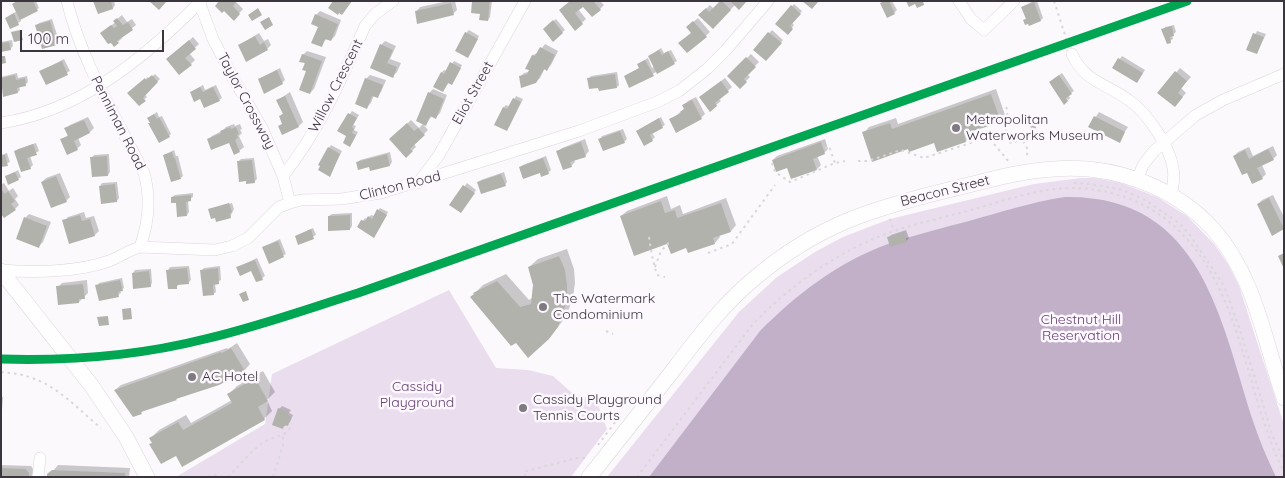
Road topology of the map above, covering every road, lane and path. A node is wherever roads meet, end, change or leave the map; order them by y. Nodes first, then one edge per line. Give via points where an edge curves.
1 (67, 1) edge
2 (393, 1) edge
3 (525, 1) edge
4 (768, 1) edge
5 (959, 1) edge
6 (1014, 1) edge
7 (1054, 1) edge
8 (200, 2) edge
9 (1071, 51) joint
10 (1284, 74) edge
11 (99, 87) junction
12 (1006, 107) dead end
13 (1, 123) edge
14 (1163, 142) junction
15 (825, 148) dead end
16 (1026, 158) dead end
17 (845, 161) dead end
18 (858, 162) dead end
19 (1009, 162) dead end
20 (772, 163) dead end
21 (835, 163) junction
22 (283, 176) junction
23 (1074, 179) dead end
24 (1137, 180) junction
25 (418, 183) junction
26 (1074, 183) junction
27 (775, 185) dead end
28 (1074, 188) junction
29 (1171, 195) junction
30 (290, 203) junction
31 (889, 218) dead end
32 (894, 231) junction
33 (649, 237) dead end
34 (667, 241) dead end
35 (140, 247) junction
36 (708, 252) dead end
37 (655, 267) junction
38 (1, 271) edge
39 (665, 277) dead end
40 (606, 331) dead end
41 (613, 334) dead end
42 (1, 372) edge
43 (1284, 398) edge
44 (617, 421) dead end
45 (292, 424) dead end
46 (101, 428) dead end
47 (283, 436) junction
48 (598, 444) dead end
49 (592, 452) dead end
50 (40, 458) dead end
51 (1284, 460) edge
52 (1284, 472) edge
53 (38, 477) edge
54 (147, 477) edge
55 (208, 477) edge
56 (224, 477) edge
57 (228, 477) edge
58 (273, 477) edge
59 (525, 477) edge
60 (589, 477) edge
61 (637, 477) edge

1 - 11 street, Penniman Road
2 - 22 street, Willow Crescent via 365,26 324,115
3 - 25 street, Eliot Street via 441,153
4 - 25 street, Clinton Road via 726,50 679,91 579,131
5 - 6 street via 971,19 984,30
7 - 9 path
8 - 11 street via 158,41
8 - 22 street, Taylor Crossway via 213,39 262,128
9 - 14 street via 1076,63 1088,76 1142,111
10 - 14 street via 1209,107
11 - 13 street via 42,114
11 - 35 street, Penniman Road via 144,173 149,208
12 - 16 path via 1007,115 1003,117 1009,142 1013,144 1021,137 1028,150
14 - 24 street via 1147,159
14 - 29 street via 1174,171
15 - 21 path via 829,146
17 - 21 path
18 - 19 path via 902,150 924,158 980,140 990,141
20 - 21 path via 775,172 790,182
22 - 30 street, Taylor Crossway
23 - 26 path
24 - 29 main road, Beacon Street
24 - 60 main road, Beacon Street via 1082,168 1025,172 886,206 814,236 768,266 728,302
25 - 30 street, Clinton Road via 381,194
26 - 28 path
26 - 51 path via 1123,190 1147,200 1180,224 1190,236 1224,286 1273,437
27 - 36 path via 732,244
28 - 32 path via 1029,194
28 - 52 path via 1114,193 1144,205 1172,224 1197,251 1227,307 1262,422
29 - 43 main road, Beacon Street via 1212,227 1239,266 1253,296
30 - 35 street, Clinton Road via 279,207 248,238 232,246 215,250
31 - 32 path
32 - 61 path via 828,263 772,305 738,343
33 - 37 path via 651,260
34 - 37 path
35 - 38 street, Clinton Road via 109,261 86,266 52,271
37 - 39 path via 657,275
38 - 54 main road via 91,385 126,437
40 - 41 path
42 - 46 path via 28,376 44,383
44 - 48 path
45 - 47 path
47 - 57 path via 267,441
47 - 58 path via 284,445
49 - 59 path via 586,460 577,458 525,471
50 - 53 street
55 - 56 path

